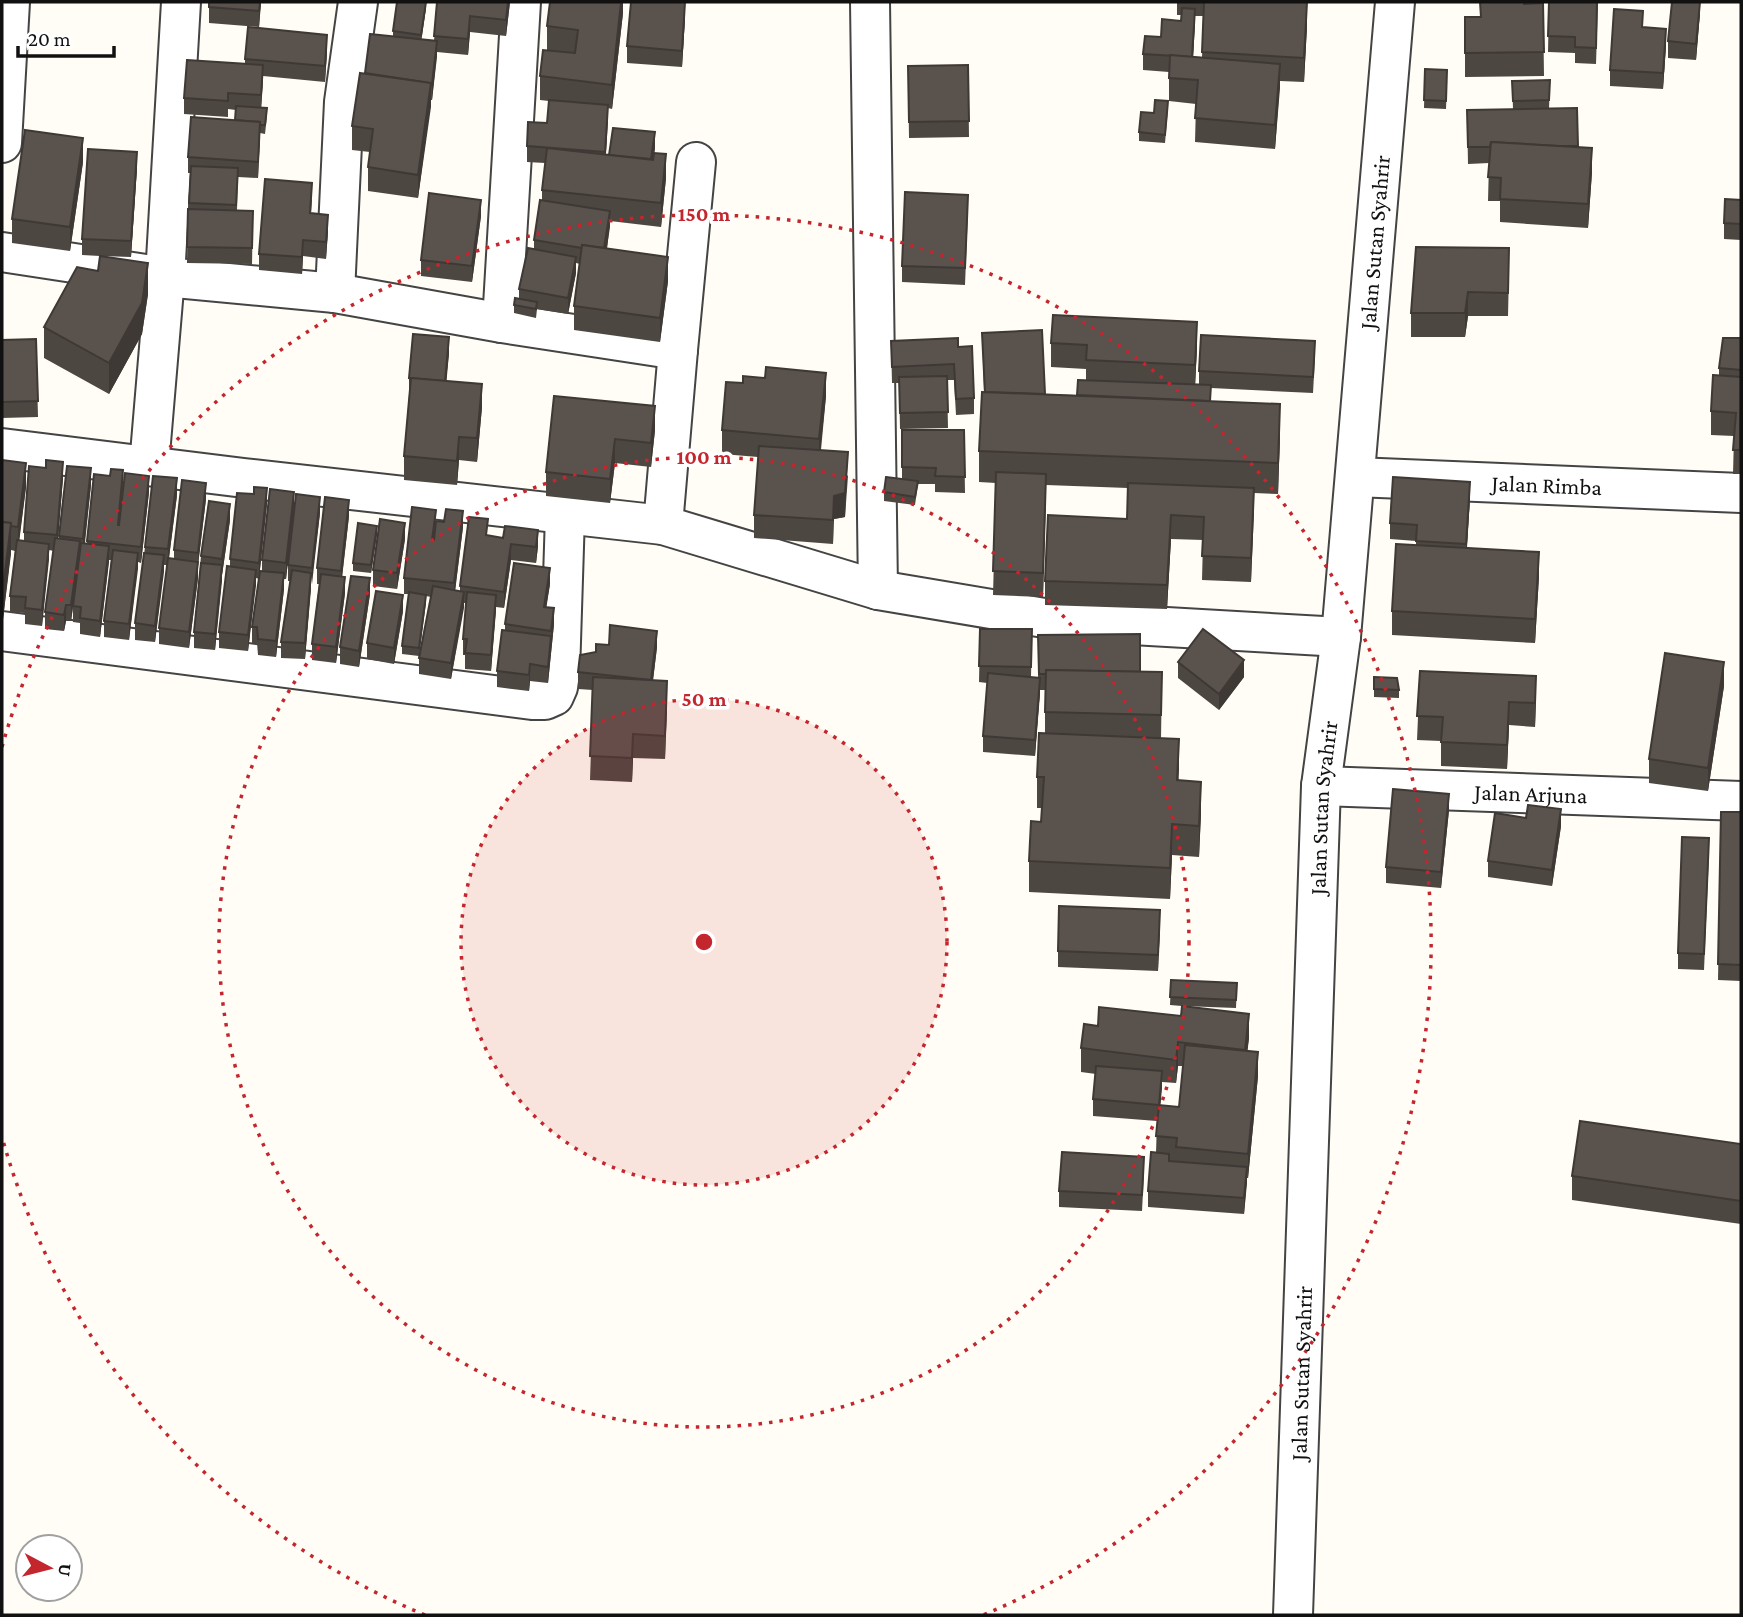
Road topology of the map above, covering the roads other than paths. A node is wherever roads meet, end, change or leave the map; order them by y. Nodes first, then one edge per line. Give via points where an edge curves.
1 (10, 2) edge
2 (181, 2) edge
3 (358, 2) edge
4 (520, 2) edge
5 (870, 2) edge
6 (1395, 2) edge
7 (2, 142) edge
8 (696, 162) dead end
9 (2, 252) edge
10 (165, 277) junction
11 (335, 293) junction
12 (502, 323) junction
13 (678, 350) junction
14 (2, 448) edge
15 (149, 466) junction
16 (1355, 477) junction
17 (1741, 493) edge
18 (565, 514) junction
19 (663, 525) junction
20 (878, 590) junction
21 (2, 631) edge
22 (1341, 638) junction
23 (1321, 786) junction
24 (1741, 800) edge
25 (1293, 1615) edge

1 - 7 street
2 - 10 street
3 - 11 street via 344,102
4 - 12 street
5 - 20 street
6 - 16 street, Jalan Sutan Syahrir
8 - 13 street
9 - 10 street
10 - 11 street
10 - 15 street
11 - 12 street
12 - 13 street
13 - 19 street
14 - 15 street
15 - 18 street
16 - 17 street, Jalan Rimba
16 - 22 street, Jalan Sutan Syahrir
18 - 19 street
18 - 21 street via 559,673 555,696 545,700
19 - 20 street
20 - 22 street via 1062,621
22 - 23 street, Jalan Sutan Syahrir
23 - 24 street, Jalan Arjuna
23 - 25 street, Jalan Sutan Syahrir

